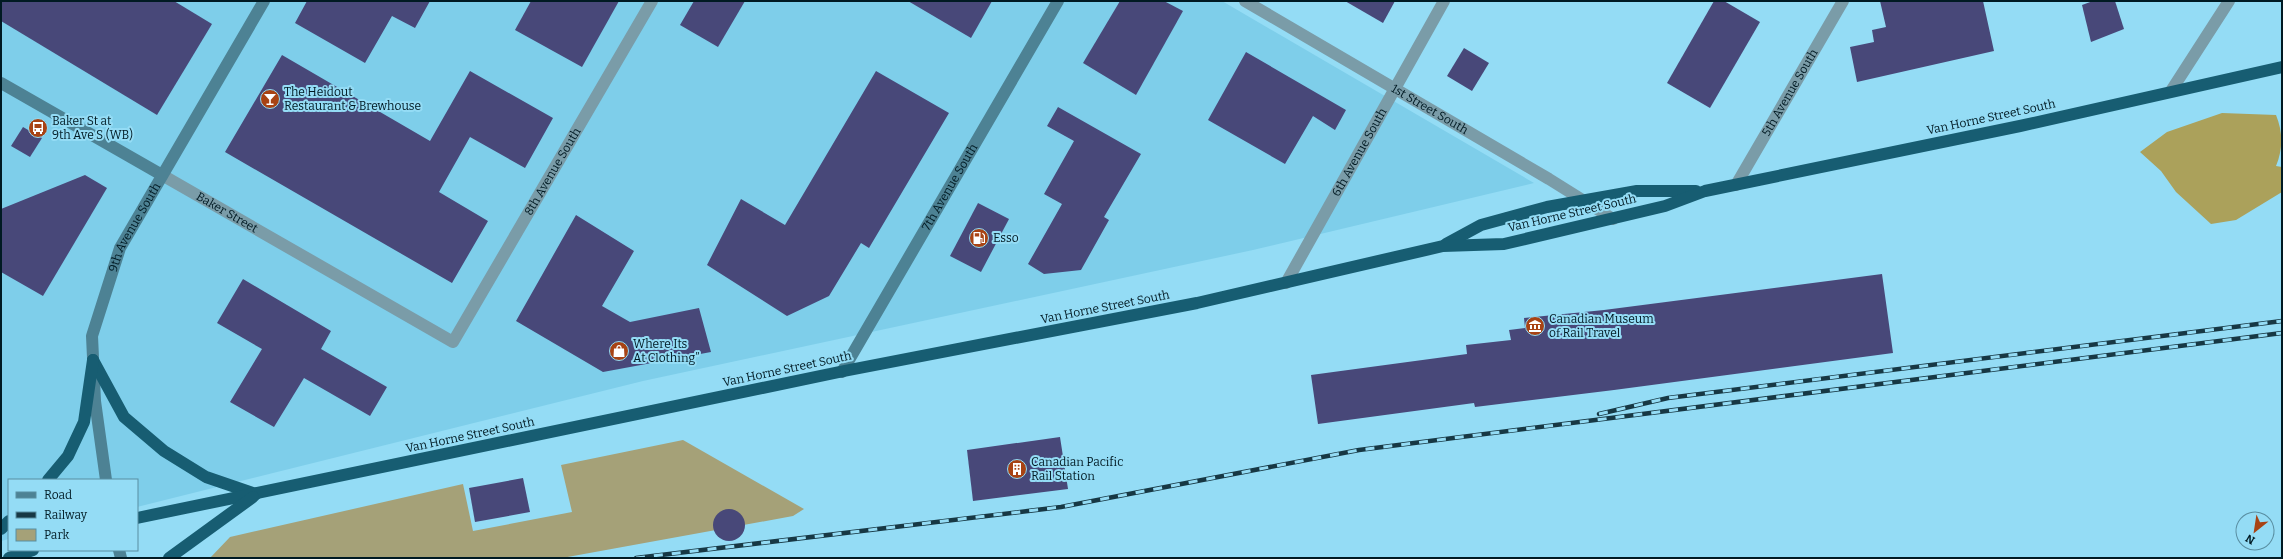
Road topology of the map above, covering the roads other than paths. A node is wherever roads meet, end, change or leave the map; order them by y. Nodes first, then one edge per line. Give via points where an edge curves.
1 (264, 1) edge
2 (652, 1) edge
3 (1058, 1) edge
4 (1245, 1) edge
5 (1444, 1) edge
6 (1843, 1) edge
7 (2229, 1) edge
8 (2282, 67) edge
9 (1, 83) edge
10 (1394, 88) junction
11 (2171, 91) junction
12 (162, 175) junction
13 (1736, 185) junction
14 (1705, 191) junction
15 (1584, 200) junction
16 (1613, 219) junction
17 (1443, 246) junction
18 (1286, 283) junction
19 (453, 342) joint
20 (93, 360) junction
21 (842, 372) junction
22 (49, 479) edge
23 (106, 479) edge
24 (257, 494) junction
25 (138, 518) edge
26 (30, 551) edge
27 (9, 558) edge
28 (169, 558) edge

1 - 12 street, 9th Avenue South
2 - 19 street, 8th Avenue South
3 - 21 street, 7th Avenue South
4 - 10 street, 1st Street South
5 - 10 street, 6th Avenue South
6 - 13 street, 5th Avenue South
7 - 11 street
8 - 11 highway, Van Horne Street South
9 - 12 street, Baker Street
10 - 15 street, 1st Street South
10 - 18 street, 6th Avenue South
11 - 13 highway, Van Horne Street South via 2020,126
12 - 19 street, Baker Street
12 - 20 street, 9th Avenue South via 120,248 92,336
13 - 14 highway, Van Horne Street South
14 - 15 highway, Van Horne Street South via 1637,191
14 - 16 highway, Van Horne Street South via 1664,206
15 - 16 street, 1st Street South
15 - 17 highway, Van Horne Street South via 1547,207 1482,225
16 - 17 highway, Van Horne Street South via 1504,244
17 - 18 highway, Van Horne Street South
18 - 21 highway, Van Horne Street South via 1068,330
20 - 22 highway via 84,422 68,456
20 - 23 street, 9th Avenue South via 95,401
20 - 24 highway via 124,417 164,452 206,478
21 - 24 highway, Van Horne Street South
24 - 25 highway, Van Horne Street South
24 - 28 highway
26 - 27 highway

